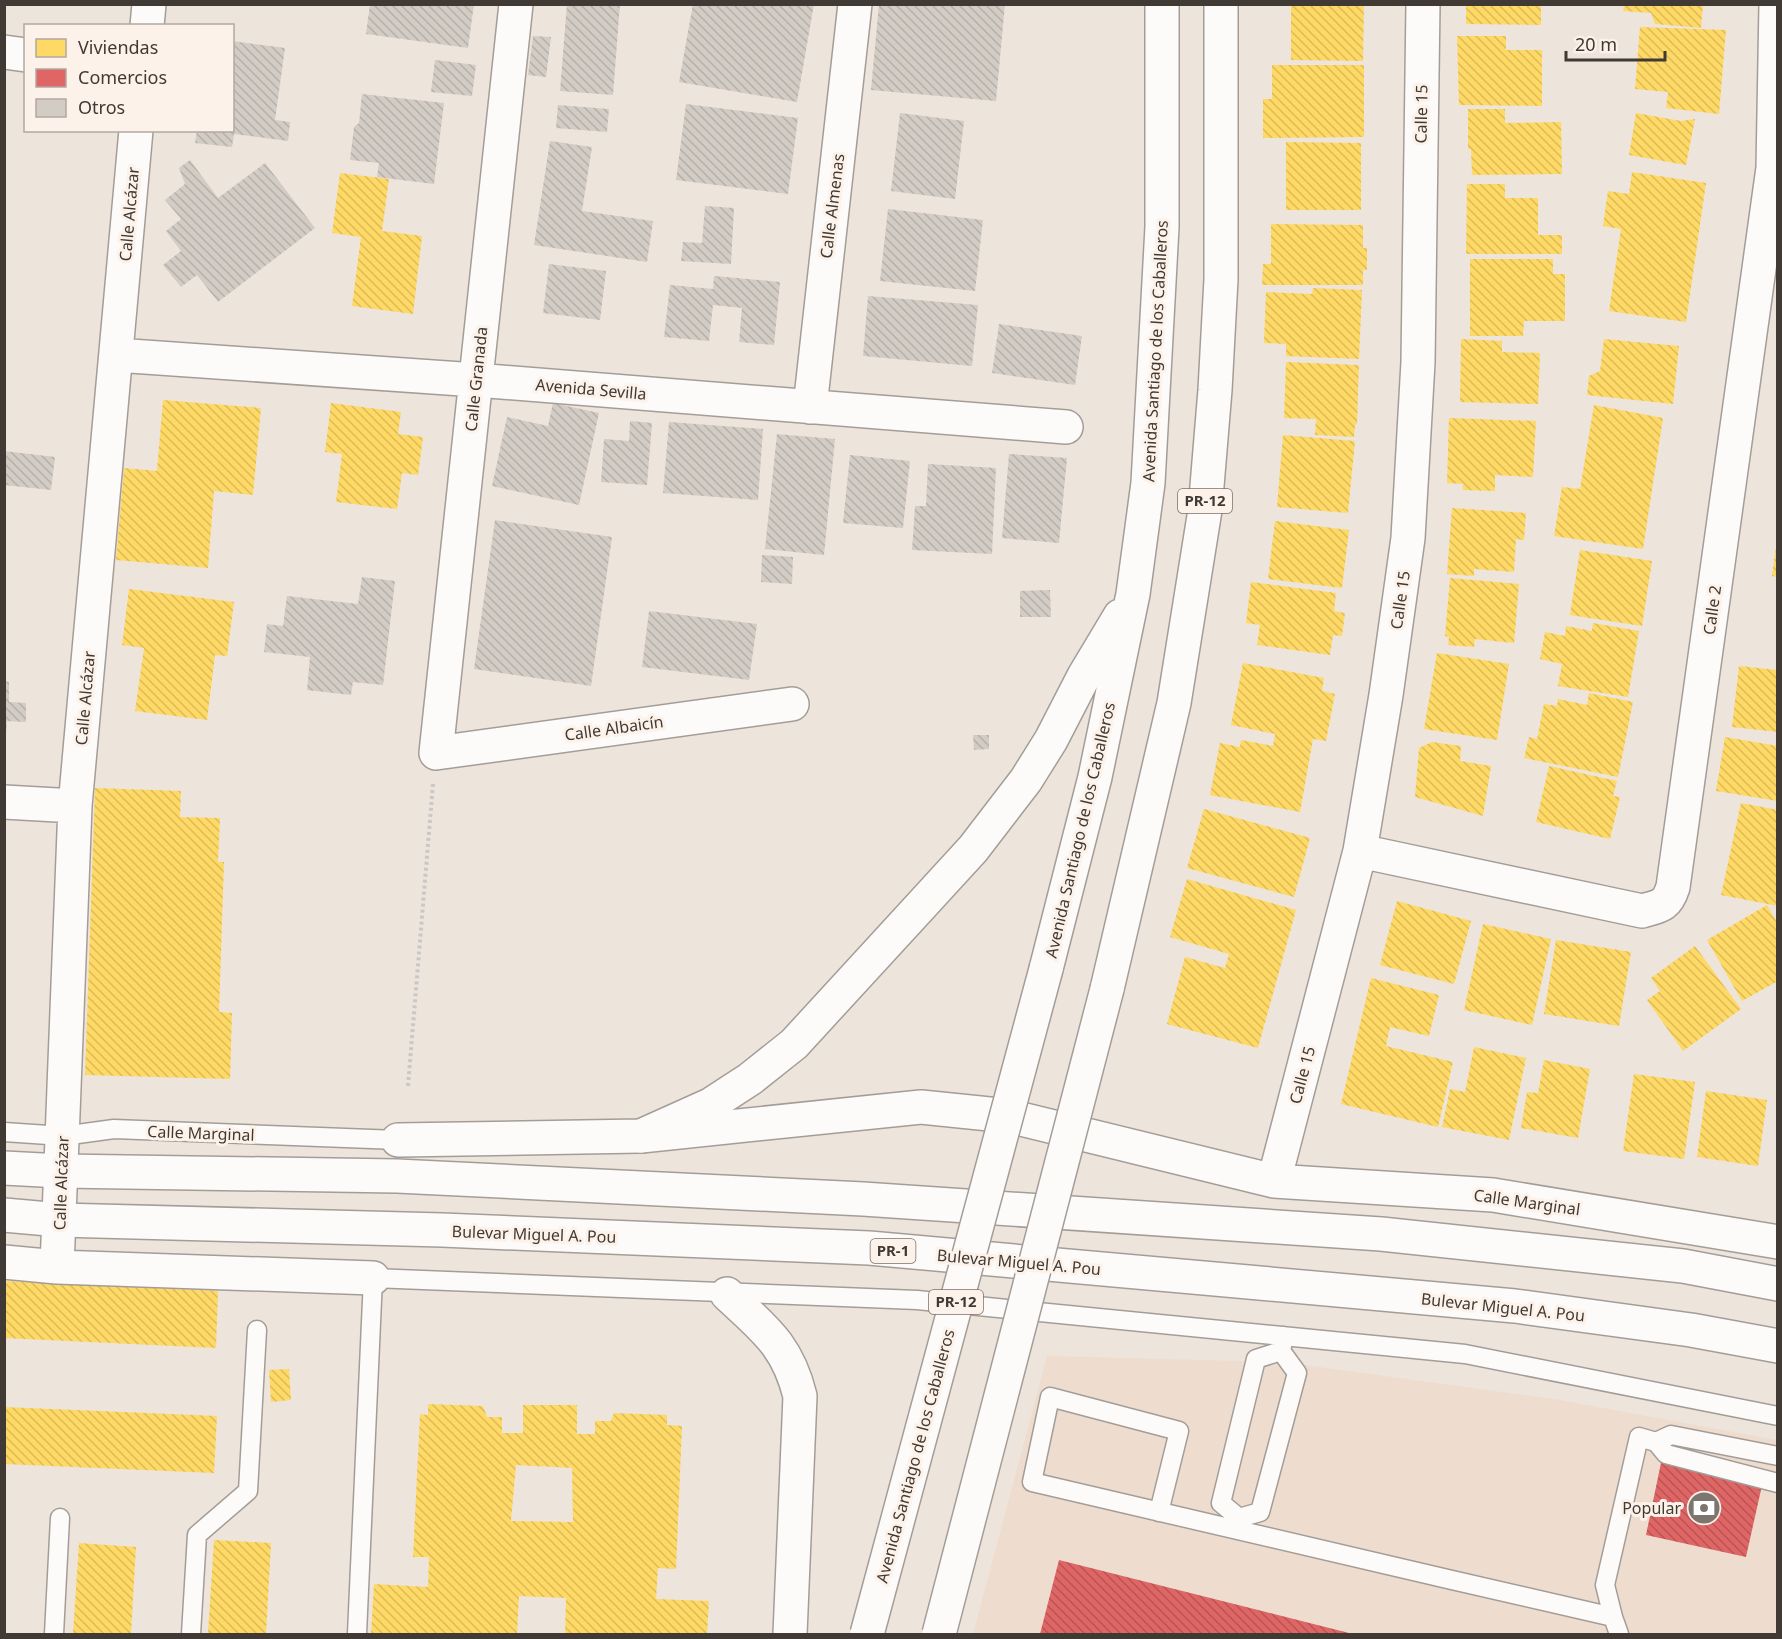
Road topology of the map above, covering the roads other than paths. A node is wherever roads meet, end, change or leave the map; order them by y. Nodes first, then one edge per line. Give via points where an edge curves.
1 (149, 4) edge
2 (516, 4) edge
3 (855, 4) edge
4 (1162, 4) edge
5 (1221, 4) edge
6 (1423, 4) edge
7 (1776, 4) edge
8 (147, 24) edge
9 (4, 52) edge
10 (24, 54) edge
11 (136, 132) edge
12 (116, 355) junction
13 (476, 380) junction
14 (810, 407) junction
15 (1066, 427) dead end
16 (1133, 594) junction
17 (792, 704) dead end
18 (436, 753) joint
19 (4, 802) edge
20 (75, 806) junction
21 (1360, 851) junction
22 (4, 1132) edge
23 (63, 1136) junction
24 (641, 1136) junction
25 (398, 1140) joint
26 (4, 1168) edge
27 (61, 1171) junction
28 (1274, 1181) junction
29 (4, 1215) edge
30 (60, 1220) junction
31 (1778, 1242) edge
32 (4, 1262) edge
33 (57, 1267) junction
34 (374, 1278) junction
35 (1778, 1284) edge
36 (727, 1294) junction
37 (257, 1330) dead end
38 (1283, 1344) junction
39 (1778, 1346) edge
40 (1778, 1416) edge
41 (1647, 1439) junction
42 (1778, 1456) edge
43 (1778, 1483) edge
44 (1159, 1512) junction
45 (60, 1518) dead end
46 (1236, 1523) junction
47 (1613, 1617) junction
48 (54, 1635) edge
49 (191, 1635) edge
50 (357, 1635) edge
51 (790, 1635) edge
52 (867, 1635) edge
53 (939, 1635) edge
54 (1619, 1635) edge

1 - 8 main road
2 - 13 main road, Calle Granada
3 - 14 main road, Calle Almenas
4 - 16 main road, Avenida Santiago de los Caballeros / PR-12 via 1162,227 1148,483
5 - 53 main road, PR-12, bridge via 1221,279 1215,390 1205,510 1174,703 1107,989
6 - 21 main road, Calle 15 via 1418,362 1408,538
7 - 21 main road, Calle 2 via 1773,168 1670,897 1663,905 1642,911
9 - 10 main road
11 - 12 main road, Calle Alcázar
12 - 13 main road, Avenida Sevilla
12 - 20 main road, Calle Alcázar
13 - 14 main road, Avenida Sevilla
13 - 18 main road, Calle Granada
14 - 15 main road, Avenida Sevilla
16 - 24 main road via 1051,741 973,849 794,1044 710,1105
16 - 52 main road, Avenida Santiago de los Caballeros / PR-12, bridge via 1095,777 1046,969
17 - 18 main road, Calle Albaicín
19 - 20 main road
20 - 23 main road, Calle Alcázar
21 - 28 main road, Calle 15
22 - 23 lane, Calle Marginal
23 - 25 lane, Calle Marginal via 114,1130
23 - 27 main road, Calle Alcázar
24 - 25 main road, Calle Marginal
24 - 28 main road, Calle Marginal via 921,1107 1009,1116
26 - 27 main road
27 - 30 main road, Calle Alcázar
27 - 35 main road via 397,1176 863,1198 1381,1234 1683,1266
28 - 31 main road, Calle Marginal via 1493,1195
29 - 30 main road, Bulevar Miguel A. Pou / PR-1
30 - 33 main road, Calle Alcázar
30 - 39 main road, Bulevar Miguel A. Pou / PR-1 via 442,1230 869,1248 1515,1306
32 - 33 main road
33 - 34 main road
34 - 36 lane
34 - 50 lane
36 - 38 lane via 917,1300
36 - 51 main road via 782,1349 800,1396
37 - 49 lane via 248,1491 196,1535
38 - 40 lane via 1465,1354
38 - 46 lane via 1297,1373 1260,1512
38 - 46 lane via 1256,1359 1221,1503
41 - 42 lane via 1671,1435
41 - 43 lane via 1666,1454
41 - 47 lane via 1605,1585
44 - 44 lane via 1032,1482 1050,1397 1179,1431
44 - 46 lane
45 - 48 lane
46 - 47 lane
47 - 54 lane

